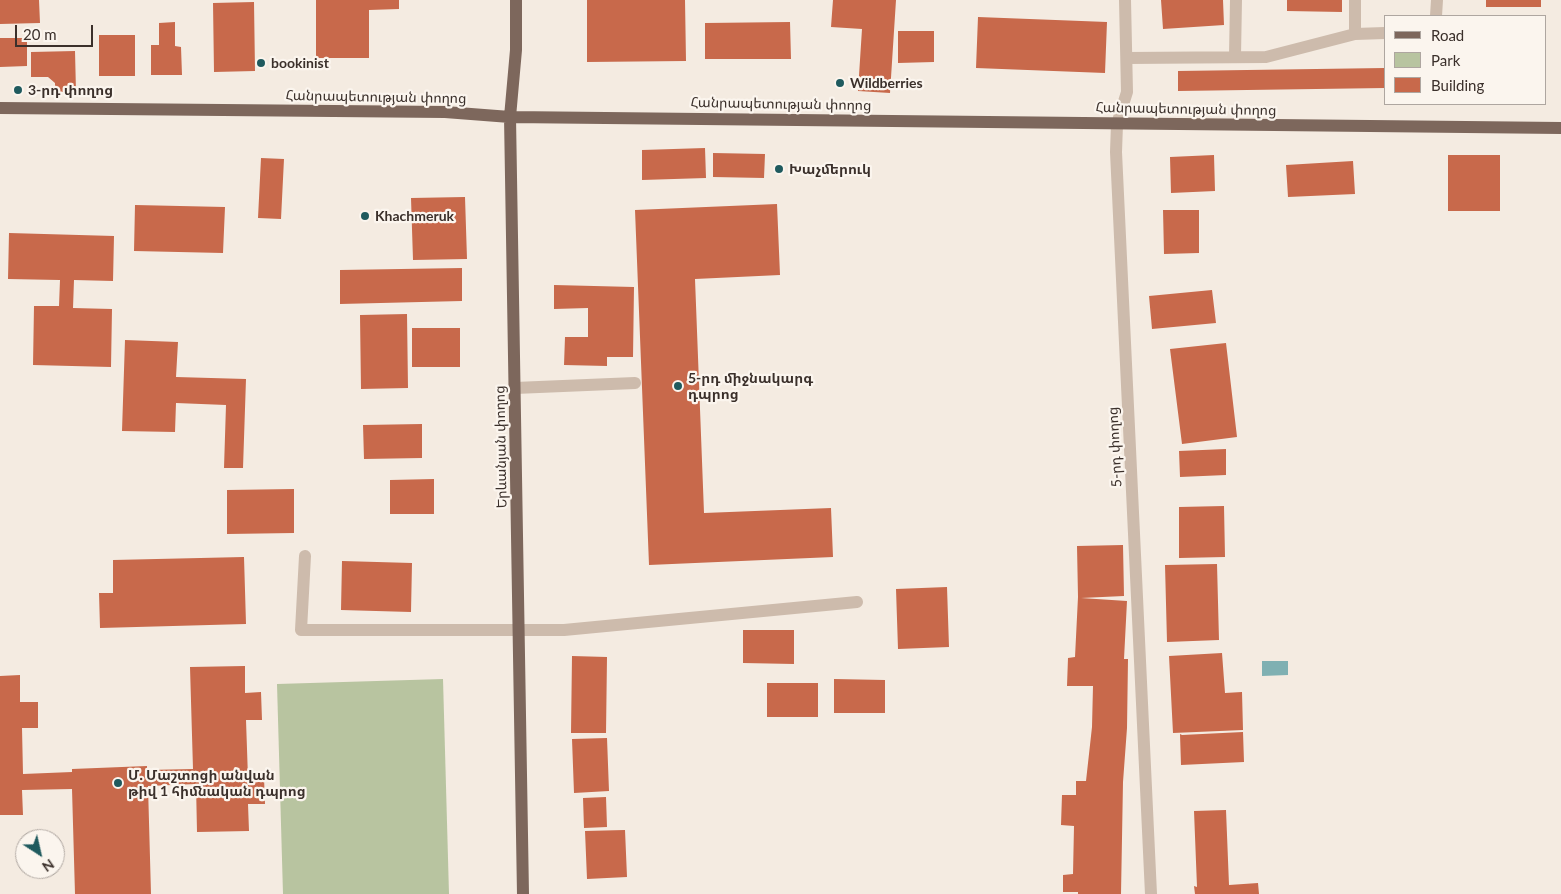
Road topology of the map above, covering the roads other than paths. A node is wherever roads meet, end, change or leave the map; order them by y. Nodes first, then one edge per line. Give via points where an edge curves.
1 (516, 0) edge
2 (1125, 0) edge
3 (1236, 0) edge
4 (1356, 0) edge
5 (1436, 0) edge
6 (1436, 15) edge
7 (1384, 33) edge
8 (1355, 34) junction
9 (1235, 56) junction
10 (1127, 58) junction
11 (0, 108) edge
12 (510, 117) junction
13 (1117, 124) junction
14 (1561, 128) edge
15 (635, 383) dead end
16 (515, 388) junction
17 (304, 556) dead end
18 (857, 602) dead end
19 (518, 631) junction
20 (523, 894) edge
21 (1151, 894) edge

1 - 12 main road, Երևանյան փողոց via 516,50
2 - 10 street, 5-րդ փողոց
3 - 9 street
4 - 8 street
5 - 6 street
7 - 8 street
8 - 9 street via 1266,56
9 - 10 street
10 - 13 street, 5-րդ փողոց via 1127,92
11 - 12 main road, Հանրապետության փողոց via 445,112
12 - 13 main road, Հանրապետության փողոց
12 - 16 main road, Երևանյան փողոց
13 - 14 main road, Հանրապետության փողոց
13 - 21 street, 5-րդ փողոց
15 - 16 street
16 - 19 main road, Երևանյան փողոց
17 - 19 street via 301,630
18 - 19 street via 564,630
19 - 20 main road, Երևանյան փողոց

